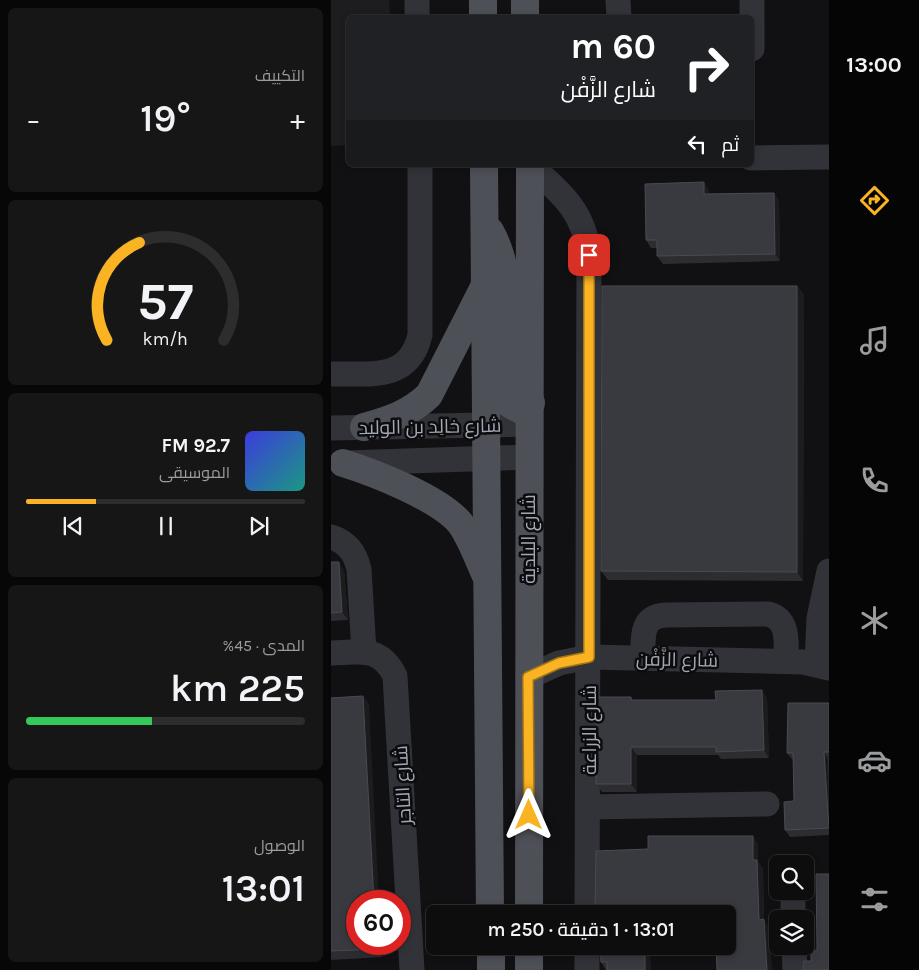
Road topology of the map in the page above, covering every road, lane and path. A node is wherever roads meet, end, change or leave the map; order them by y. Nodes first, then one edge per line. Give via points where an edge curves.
1 (417, 0) edge
2 (483, 0) edge
3 (525, 0) edge
4 (619, 0) edge
5 (752, 0) edge
6 (417, 15) edge
7 (483, 15) edge
8 (525, 15) edge
9 (619, 15) edge
10 (752, 15) edge
11 (829, 157) edge
12 (754, 158) edge
13 (420, 167) edge
14 (484, 167) edge
15 (530, 167) edge
16 (532, 167) edge
17 (484, 222) junction
18 (485, 285) junction
19 (331, 374) edge
20 (530, 414) junction
21 (487, 426) junction
22 (364, 427) junction
23 (331, 428) edge
24 (488, 457) junction
25 (529, 457) junction
26 (337, 463) edge
27 (331, 537) edge
28 (829, 571) edge
29 (489, 583) junction
30 (364, 652) junction
31 (331, 654) edge
32 (589, 657) junction
33 (643, 659) junction
34 (786, 661) junction
35 (823, 666) edge
36 (528, 677) junction
37 (767, 804) dead end
38 (588, 808) junction
39 (491, 905) edge
40 (529, 905) edge
41 (587, 905) edge
42 (529, 955) edge
43 (587, 955) edge
44 (794, 955) edge
45 (412, 970) edge
46 (529, 970) edge
47 (587, 970) edge
48 (795, 970) edge

1 - 6 street
2 - 7 main road
3 - 8 main road
4 - 9 street
5 - 10 street
11 - 12 street
13 - 19 street via 420,335 417,350 396,370
14 - 17 main road, شارع البلدية
15 - 20 main road, شارع البلدية
16 - 32 street, شارع الزراعة via 576,212 587,239 589,255
17 - 18 main road, شارع البلدية
17 - 20 main road via 500,252 506,277 509,399 516,409 527,408
18 - 21 main road, شارع البلدية
18 - 22 main road via 429,396 397,417
20 - 21 street, شارع خالِد بن الوليد
20 - 25 main road, شارع البلدية
21 - 22 street, شارع خالِد بن الوليد
21 - 24 main road, شارع البلدية
22 - 23 street, شارع خالِد بن الوليد
24 - 25 street, شارع خالِد بن الوليد
24 - 26 street, شارع خالِد بن الوليد
24 - 29 main road, شارع البلدية
25 - 36 main road, شارع البلدية
26 - 29 main road via 384,477 453,516 467,536
27 - 30 street via 350,548 358,563
28 - 35 street via 819,618
29 - 39 main road, شارع البلدية
30 - 31 street, شارع التاجر
30 - 45 street, شارع التاجر via 377,655 388,663 395,676
32 - 33 street, شارع الزَّفْن
32 - 36 street, شارع الزَّفْن via 559,663
32 - 38 street, شارع الزراعة
33 - 34 street, شارع الزَّفْن
33 - 34 street via 644,626 652,618 666,615 768,614 778,618 785,628
34 - 35 street, شارع الزَّفْن
36 - 40 main road, شارع البلدية
37 - 38 street
38 - 41 street, شارع الزراعة
42 - 46 main road
43 - 47 street
44 - 48 street

